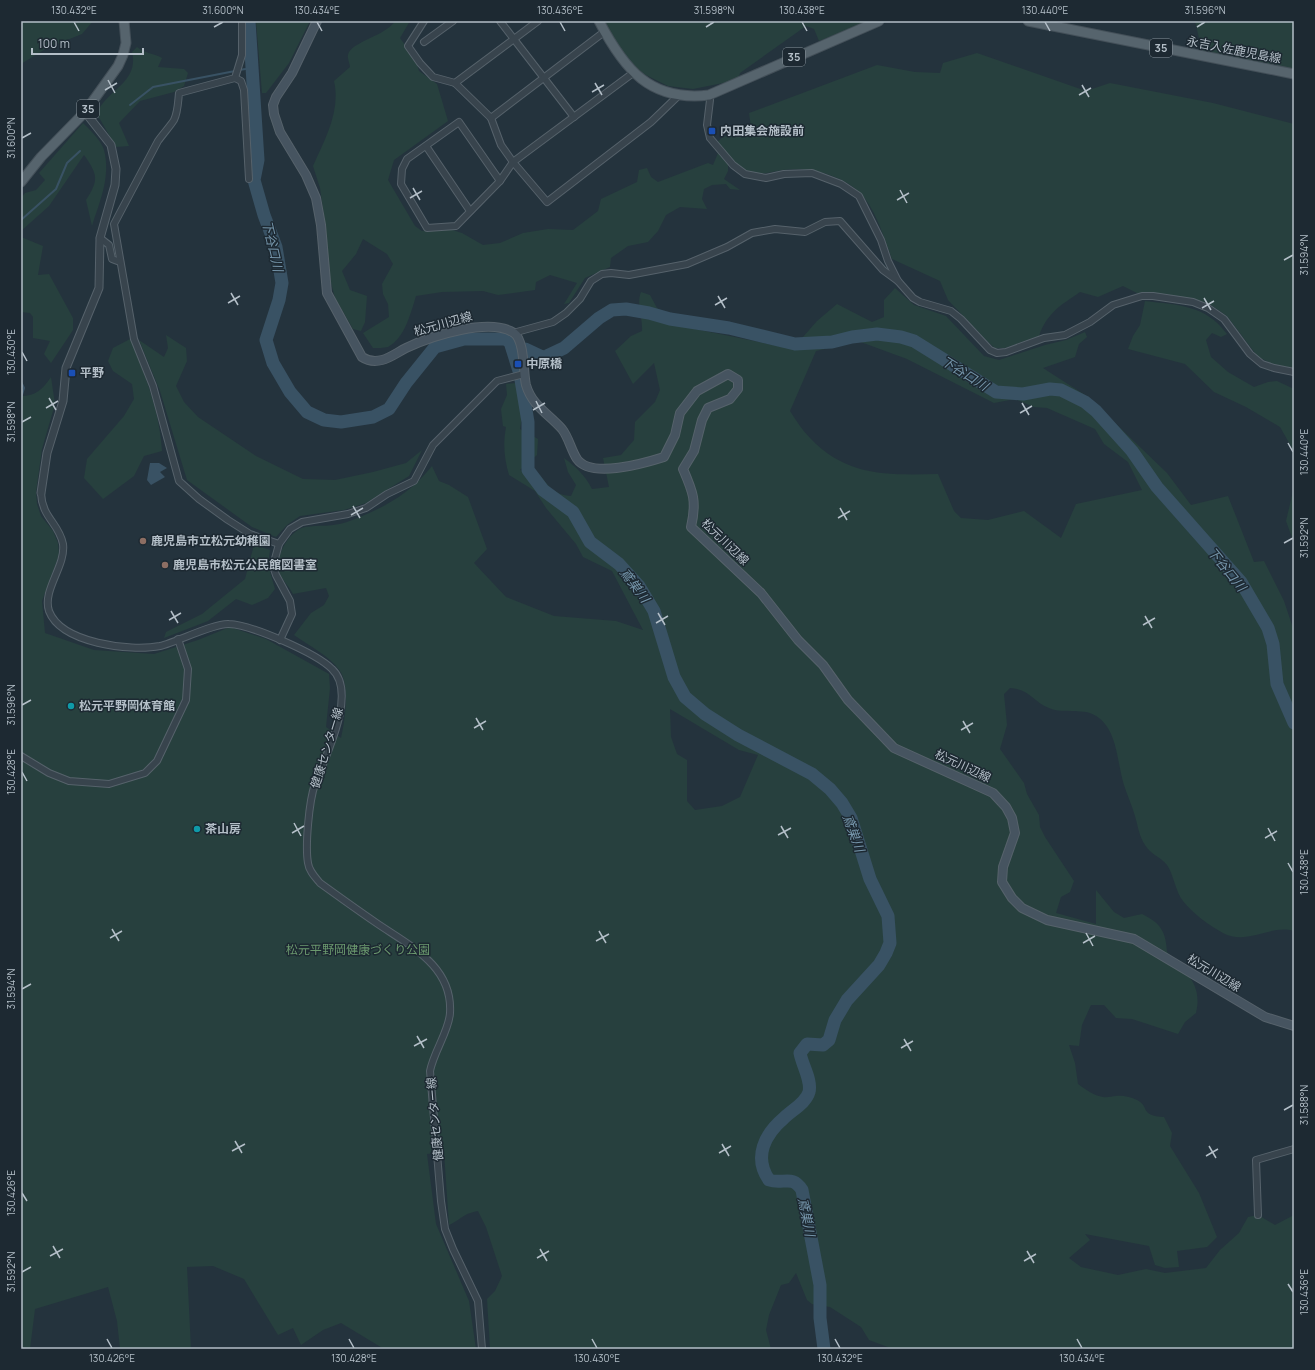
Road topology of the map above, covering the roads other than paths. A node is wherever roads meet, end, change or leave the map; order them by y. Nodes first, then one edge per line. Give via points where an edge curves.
1 (124, 21) edge
2 (242, 21) edge
3 (317, 21) edge
4 (424, 21) edge
5 (453, 21) edge
6 (500, 21) edge
7 (538, 21) edge
8 (598, 21) edge
9 (879, 21) edge
10 (1028, 21) edge
11 (1047, 23) edge
12 (604, 32) junction
13 (514, 39) junction
14 (424, 42) dead end
15 (633, 73) junction
16 (1294, 74) edge
17 (544, 77) junction
18 (235, 78) junction
19 (456, 83) junction
20 (708, 95) junction
21 (678, 96) junction
22 (85, 112) junction
23 (574, 117) junction
24 (491, 118) junction
25 (426, 146) junction
26 (513, 162) junction
27 (249, 179) dead end
28 (500, 181) junction
29 (21, 182) edge
30 (470, 210) junction
31 (100, 238) junction
32 (120, 262) junction
33 (898, 281) junction
34 (516, 335) junction
35 (1294, 372) edge
36 (523, 374) junction
37 (41, 493) joint
38 (279, 544) junction
39 (178, 639) junction
40 (280, 640) junction
41 (21, 756) edge
42 (1294, 1026) edge
43 (1294, 1149) edge
44 (1258, 1215) dead end
45 (482, 1349) edge

1 - 22 main road, 35 via 126,43 123,55
2 - 18 street via 242,55
3 - 34 main road, 松元川辺線 via 292,73 276,97 273,105 274,114 280,132 306,175 316,198 327,293 357,348 367,360 375,361 383,360 434,336 480,326 493,327
4 - 19 street via 408,46 409,49 433,77
5 - 14 street
6 - 13 street
7 - 13 street
8 - 12 main road, 35
9 - 20 main road, 35
10 - 11 main road, 永吉入佐鹿児島線 / 35
11 - 16 main road, 永吉入佐鹿児島線 / 35
12 - 15 main road, 35
12 - 17 street
13 - 17 street
13 - 19 street
15 - 21 main road, 35 via 646,84
15 - 23 street
17 - 23 street
17 - 24 street
18 - 27 street via 241,81 244,90
18 - 32 street via 179,93 173,122 158,141 114,224
19 - 24 street
20 - 21 main road, 35
20 - 33 street via 710,100 707,125 710,138 733,165 745,174 766,178 784,174 812,174 841,184 859,196
21 - 26 street via 651,122 547,202
22 - 29 main road, 35 via 41,157
22 - 31 street, 健康センター線 via 111,145 116,169 115,185
23 - 26 street
24 - 26 street via 501,145
25 - 28 street via 459,122
25 - 30 street
25 - 30 street via 407,159 402,169 401,184 427,228 456,226
26 - 28 street
28 - 30 street
31 - 32 street via 109,245 110,255 114,261
31 - 37 street, 健康センター線 via 99,288 66,368 62,401 47,453
32 - 38 street via 134,339 154,386 179,481 199,499 250,534
33 - 34 street via 883,270 840,221 825,222 805,232 775,229 752,233 687,264 629,275 602,274 591,281 580,299 554,322
33 - 35 street via 913,298 928,306 951,311 990,350 997,353 1044,338 1065,335 1090,322 1113,305 1142,296 1154,296 1194,302 1208,308 1224,319 1250,354 1262,364
34 - 36 main road, 松元川辺線 via 523,354
36 - 38 street via 497,381 433,445 414,481 366,508 296,524
36 - 42 main road, 松元川辺線 via 534,403 562,429 578,460 589,468 622,467 664,457 675,435 680,413 697,391 728,374 738,380 738,389 730,399 708,408 694,451 683,469 692,490 695,509 691,527 761,593 798,640 823,665 848,700 894,748 993,793 1006,807 1015,832 1003,867 1002,882 1022,908 1047,920 1134,939 1265,1017
37 - 39 street, 健康センター線 via 46,514 59,532 63,543 63,554 48,602 49,611 61,627 70,634 124,647 160,646
38 - 40 street via 274,566 290,601 292,614
39 - 40 street, 健康センター線 via 228,624
39 - 41 street via 188,669 186,700 157,761 145,773 109,784 69,781 49,773
40 - 45 street, 健康センター線 via 301,649 332,668 340,682 342,694 340,713 312,802 308,846 310,870 320,883 430,960 440,973 450,999 450,1015 430,1071 441,1201 445,1229 478,1301
43 - 44 street via 1256,1160

